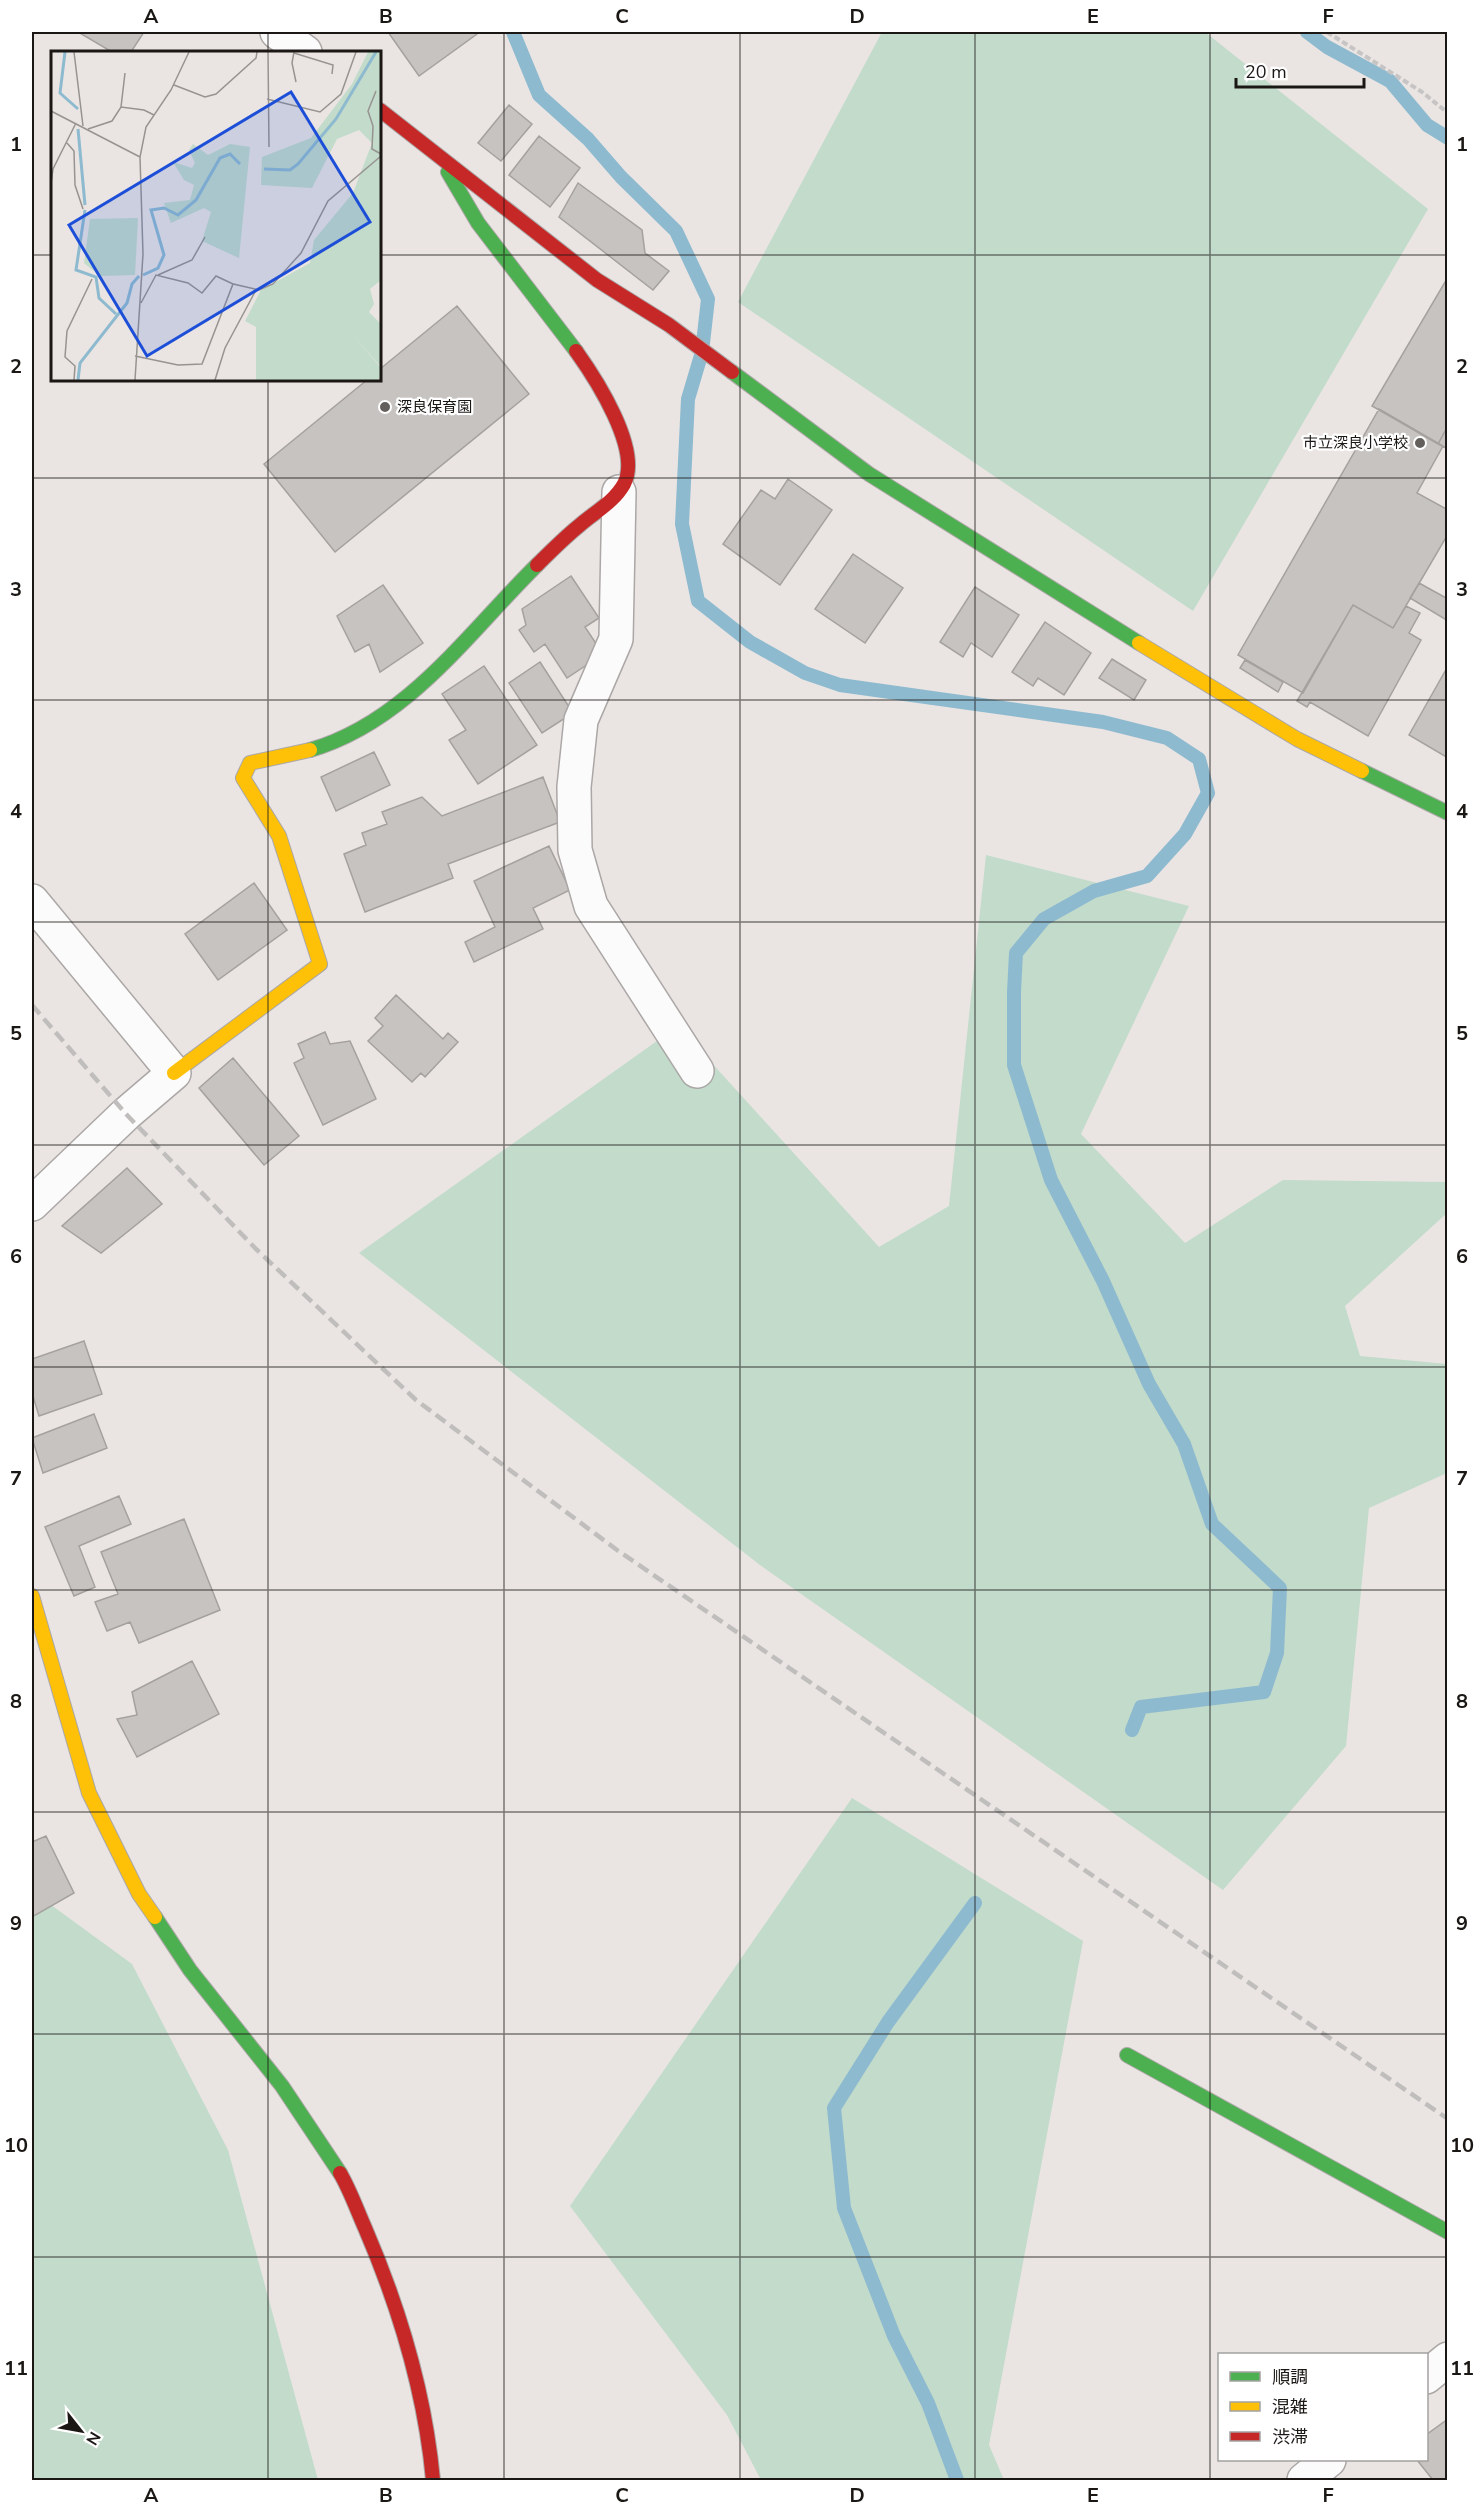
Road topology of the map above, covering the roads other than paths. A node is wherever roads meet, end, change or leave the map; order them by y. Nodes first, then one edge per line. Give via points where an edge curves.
1 (277, 32) edge
2 (304, 51) edge
3 (381, 111) edge
4 (438, 155) junction
5 (619, 492) junction
6 (1448, 813) edge
7 (32, 902) edge
8 (697, 1071) dead end
9 (174, 1073) junction
10 (32, 1204) edge
11 (32, 1596) edge
12 (1127, 2055) dead end
13 (1448, 2232) edge
14 (1448, 2359) edge
15 (1428, 2375) edge
16 (1328, 2461) edge
17 (433, 2481) edge
18 (1304, 2481) edge

1 - 2 street
3 - 4 street
4 - 5 street via 478,223 571,342 604,395 620,429 629,469
4 - 6 street via 597,280 669,325 869,474 1297,739
5 - 8 street via 616,639 581,720 574,787 575,850 591,906
5 - 9 street via 561,541 406,699 372,724 322,747 250,763 243,778 279,836 320,964
7 - 9 street
9 - 10 street
11 - 17 street via 89,1793 139,1894 190,1971 282,2086 344,2180 385,2275 412,2364 430,2447
12 - 13 street
14 - 15 street
16 - 18 street

